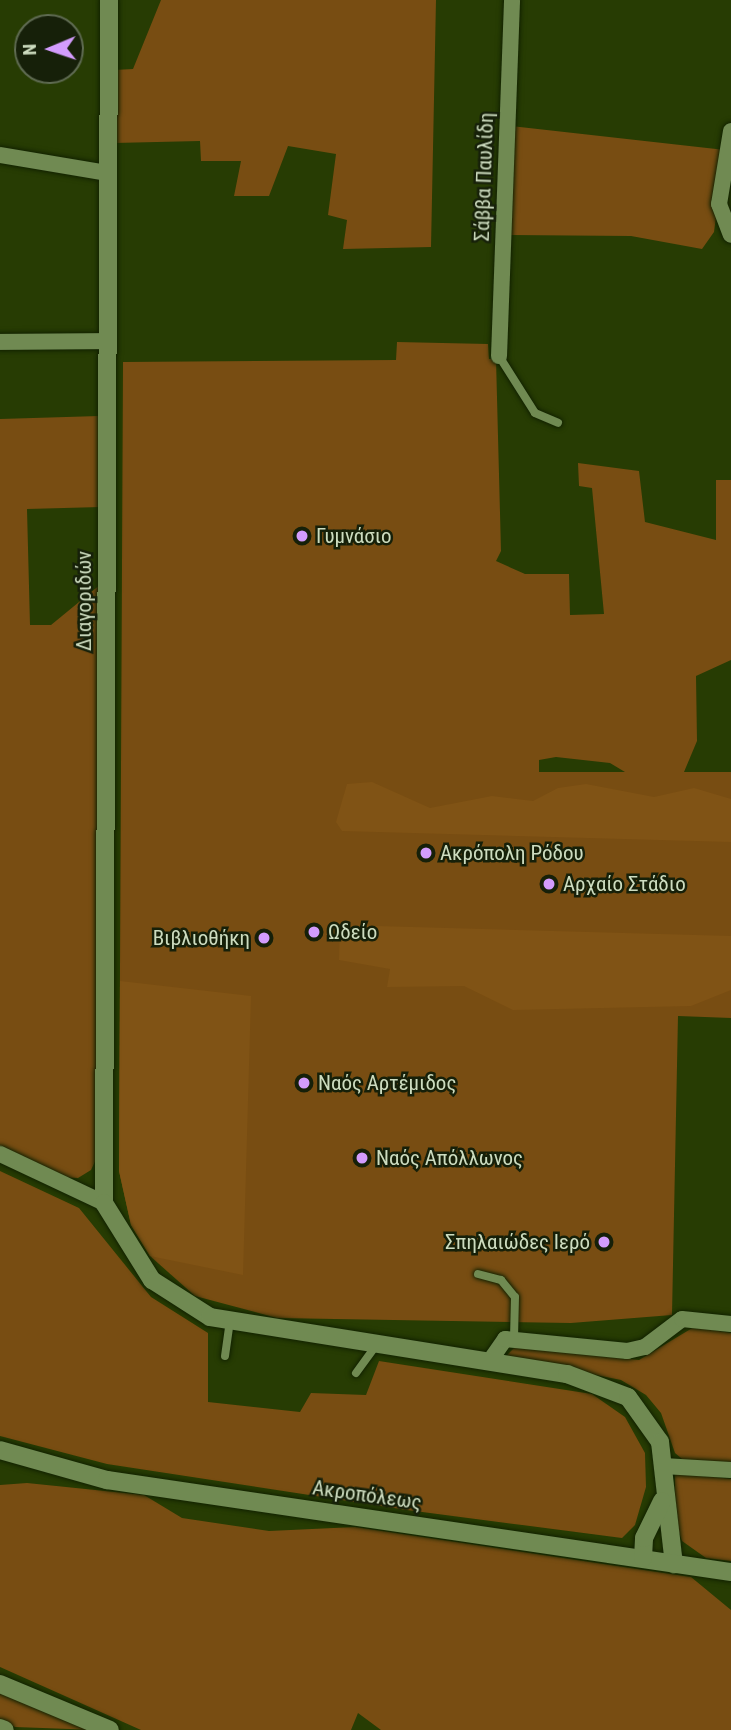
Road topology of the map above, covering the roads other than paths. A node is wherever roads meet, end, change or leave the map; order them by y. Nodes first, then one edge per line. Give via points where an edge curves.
1 (109, 0) edge
2 (512, 0) edge
3 (731, 131) edge
4 (0, 155) edge
5 (108, 173) junction
6 (731, 235) edge
7 (108, 341) junction
8 (0, 342) edge
9 (499, 356) joint
10 (558, 423) dead end
11 (0, 1154) edge
12 (104, 1203) junction
13 (478, 1274) dead end
14 (230, 1322) junction
15 (731, 1324) edge
16 (514, 1339) junction
17 (375, 1347) junction
18 (225, 1356) dead end
19 (489, 1362) junction
20 (356, 1373) dead end
21 (0, 1450) edge
22 (663, 1466) junction
23 (731, 1470) edge
24 (663, 1501) junction
25 (643, 1558) junction
26 (674, 1564) junction
27 (731, 1572) edge
28 (0, 1684) edge
29 (0, 1728) edge
30 (5, 1730) edge
31 (110, 1730) edge

1 - 5 street, Διαγοριδών
2 - 9 street, Σάββα Παυλίδη
3 - 6 street via 719,204
4 - 5 street
5 - 7 street, Διαγοριδών
7 - 8 street
7 - 12 street, Διαγοριδών
9 - 10 lane via 535,413
11 - 12 street
12 - 14 street via 152,1280 189,1307
13 - 16 lane via 501,1280 515,1297
14 - 17 street
14 - 18 lane
15 - 16 street via 682,1319 645,1347 626,1351
16 - 19 street via 498,1345
17 - 19 street
17 - 20 lane
19 - 22 street via 568,1374 617,1390 651,1423
21 - 25 street, Ακροπόλεως via 107,1480
22 - 23 street
22 - 24 street
24 - 25 street via 644,1538
24 - 26 street
25 - 26 street, Ακροπόλεως
26 - 27 street, Ακροπόλεως
28 - 31 street
29 - 30 street

